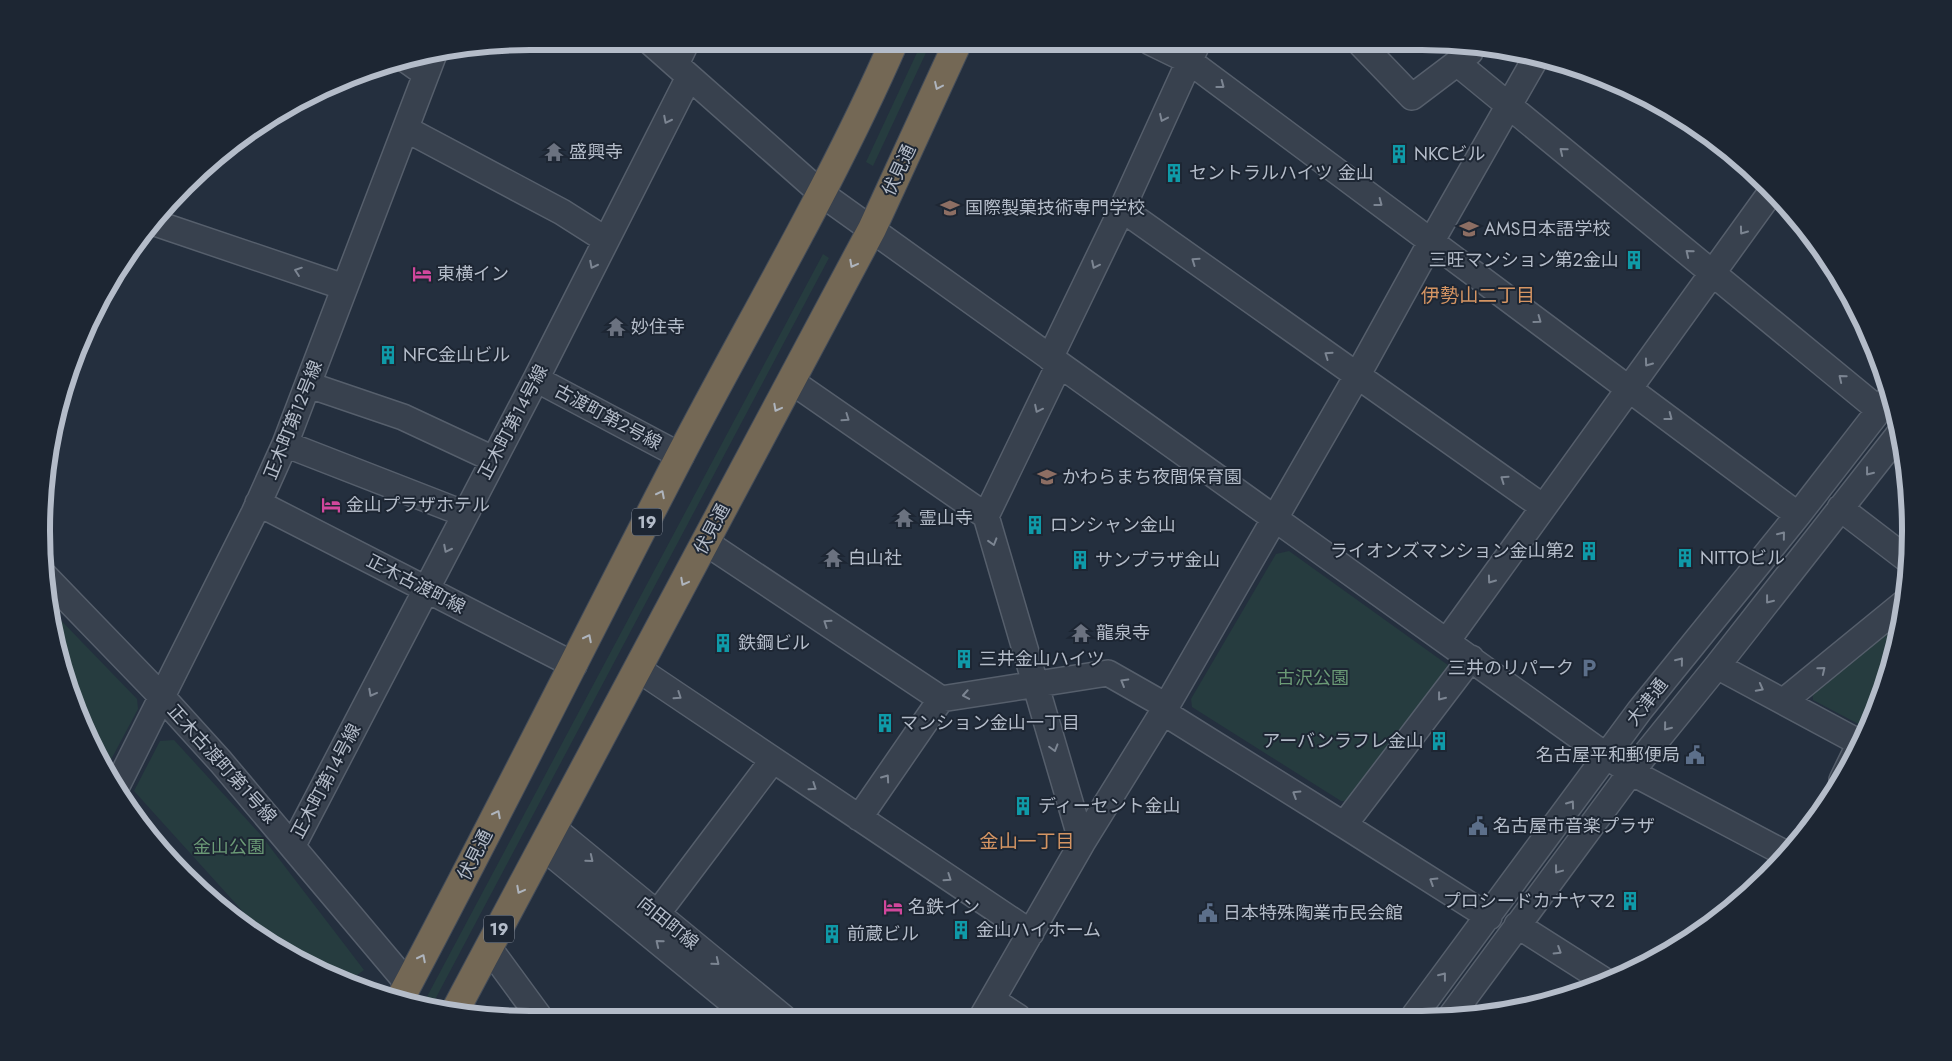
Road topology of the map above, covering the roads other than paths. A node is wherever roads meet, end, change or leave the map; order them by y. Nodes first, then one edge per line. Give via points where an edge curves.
1 (659, 50) edge
2 (686, 50) edge
3 (890, 50) edge
4 (954, 50) edge
5 (1367, 50) edge
6 (1194, 51) edge
7 (1460, 54) edge
8 (431, 60) edge
9 (1533, 63) edge
10 (413, 64) edge
11 (683, 71) junction
12 (426, 74) junction
13 (1509, 106) junction
14 (406, 129) junction
15 (822, 194) junction
16 (1767, 197) edge
17 (1122, 209) junction
18 (160, 225) edge
19 (872, 229) junction
20 (606, 240) junction
21 (1431, 242) junction
22 (1713, 273) junction
23 (344, 287) junction
24 (1055, 362) junction
25 (1357, 376) junction
26 (536, 379) junction
27 (791, 380) junction
28 (309, 385) junction
29 (1630, 388) junction
30 (1885, 402) edge
31 (1894, 441) edge
32 (285, 444) junction
33 (681, 456) junction
34 (493, 459) junction
35 (258, 503) junction
36 (1543, 507) junction
37 (1840, 508) junction
38 (465, 514) junction
39 (1798, 515) junction
40 (986, 516) junction
41 (1273, 518) junction
42 (705, 542) junction
43 (1901, 555) edge
44 (53, 586) edge
45 (427, 589) junction
46 (1895, 610) edge
47 (1447, 641) junction
48 (1471, 658) junction
49 (574, 666) junction
50 (1717, 666) junction
51 (638, 669) junction
52 (1035, 683) junction
53 (163, 698) junction
54 (941, 699) junction
55 (1784, 701) junction
56 (1164, 709) junction
57 (1854, 739) edge
58 (1606, 756) junction
59 (773, 760) junction
60 (1631, 772) junction
61 (120, 781) edge
62 (858, 818) junction
63 (1344, 824) junction
64 (548, 838) junction
65 (1082, 843) junction
66 (293, 845) junction
67 (1780, 851) edge
68 (657, 914) junction
69 (1489, 917) junction
70 (1517, 925) junction
71 (1031, 933) junction
72 (489, 948) junction
73 (1598, 977) edge
74 (404, 993) edge
75 (458, 1005) edge
76 (987, 1009) edge
77 (1456, 1010) edge
78 (535, 1011) edge
79 (738, 1011) edge
80 (775, 1011) edge
81 (1418, 1011) edge

1 - 11 street
2 - 11 street, 正木町第14号線
3 - 15 highway, 伏見通 / 19
4 -> 19 highway, 伏見通 / 19
5 - 7 street via 1412,97
6 -> 17 street
6 -> 21 street
7 - 13 street
8 - 12 street, 正木町第12号線
9 - 13 street
10 - 12 street
11 - 15 street
11 -> 20 street, 正木町第14号線
12 - 14 street, 正木町第12号線
13 - 21 street
22 -> 13 street
14 - 20 street via 562,212
14 - 23 street, 正木町第12号線
15 - 19 street
15 - 33 highway, 伏見通 / 19
16 -> 22 street
17 -> 24 street
25 -> 17 street
23 -> 18 street
19 - 24 street
19 -> 27 highway, 伏見通 / 19
20 -> 26 street, 正木町第14号線
21 - 25 street
21 -> 29 street
22 -> 29 street
30 -> 22 street
23 - 28 street, 正木町第12号線
24 -> 40 street
24 - 41 street
36 -> 25 street
25 - 41 street
26 - 33 street, 古渡町第2号線
26 - 34 street, 正木町第14号線
27 -> 40 street
27 -> 42 highway, 伏見通 / 19
28 - 32 street, 正木町第12号線
28 - 34 street via 403,417
29 - 36 street
29 -> 39 street
30 - 39 street, 大津通
31 -> 37 street, 大津通
32 - 35 street, 正木町第12号線
32 - 38 street
49 -> 33 highway, 伏見通 / 19
34 - 38 street, 正木町第14号線
35 - 45 street, 正木古渡町線
35 - 53 street, 正木町第12号線
36 -> 47 street
37 - 43 street
37 -> 50 street, 大津通
38 -> 45 street, 正木町第14号線
58 -> 39 street, 大津通
40 -> 52 street
41 - 47 street
41 - 56 street
42 -> 51 highway, 伏見通 / 19
54 -> 42 street
44 - 53 street, 正木古渡町第1号線
45 - 49 street, 正木古渡町線
45 -> 66 street, 正木町第14号線
55 -> 46 street
47 - 48 street
48 - 58 street
48 -> 63 street
74 -> 49 highway, 伏見通 / 19
50 -> 55 street
50 -> 60 street, 大津通
51 -> 59 street
51 - 64 highway, 伏見通 / 19
52 -> 54 street
56 -> 52 street via 1108,673
52 -> 65 street
53 - 61 street, 正木町第12号線
53 - 66 street, 正木古渡町第1号線
62 -> 54 street
55 - 57 street
63 -> 56 street
56 - 65 street
58 - 60 street
69 -> 58 street, 大津通
59 -> 62 street
59 - 68 street
60 - 67 street
60 -> 70 street, 大津通
62 -> 71 street
69 -> 63 street
64 -> 68 street, 向田町線
64 -> 72 highway, 伏見通 / 19
79 -> 64 street, 向田町線
65 - 71 street
66 - 74 street, 正木古渡町第1号線
68 -> 80 street, 向田町線
81 -> 69 street, 大津通
70 -> 73 street
70 - 77 street, 大津通
71 - 76 street
72 - 75 highway, 伏見通 / 19
72 - 78 street

